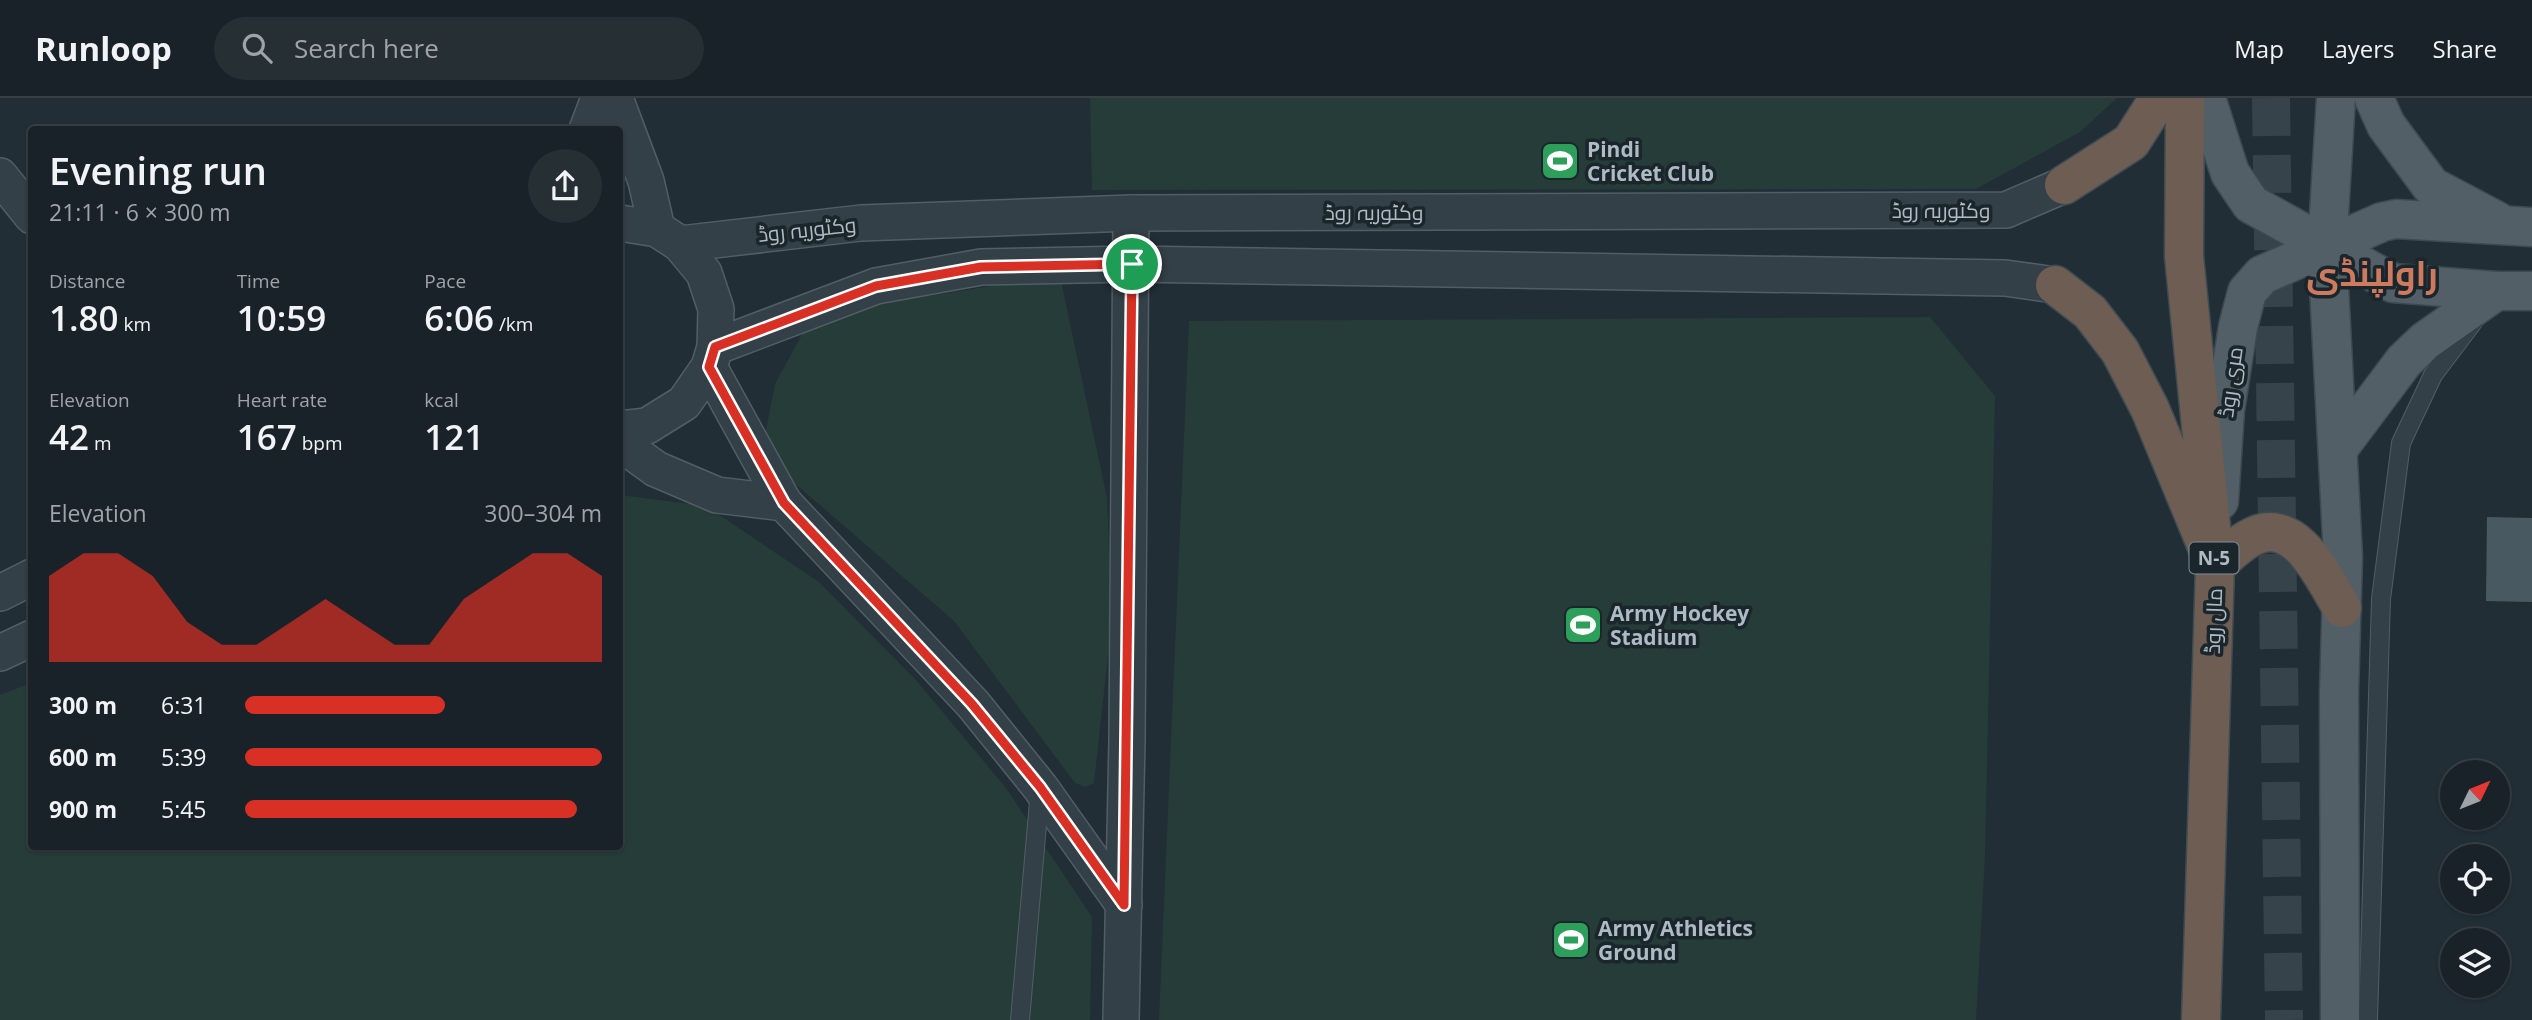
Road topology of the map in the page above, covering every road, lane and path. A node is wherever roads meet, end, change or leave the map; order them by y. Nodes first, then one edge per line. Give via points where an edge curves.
1 (599, 98) edge
2 (615, 98) edge
3 (2159, 98) edge
4 (2185, 98) edge
5 (2206, 98) edge
6 (2336, 98) edge
7 (2374, 98) edge
8 (588, 126) edge
9 (0, 176) edge
10 (2064, 186) joint
11 (28, 211) edge
12 (1131, 213) junction
13 (623, 224) edge
14 (2519, 227) edge
15 (668, 236) junction
16 (2327, 248) junction
17 (1132, 264) junction
18 (2055, 285) joint
19 (2514, 291) edge
20 (712, 357) junction
21 (623, 429) edge
22 (623, 445) edge
23 (2338, 449) junction
24 (784, 503) junction
25 (2215, 566) junction
26 (28, 579) edge
27 (0, 593) edge
28 (2342, 608) junction
29 (28, 640) edge
30 (0, 653) edge
31 (1040, 787) junction
32 (1124, 905) junction
33 (1020, 1020) edge
34 (1121, 1020) edge
35 (2201, 1020) edge
36 (2340, 1020) edge
37 (2368, 1020) edge

1 - 8 street
2 - 15 street
3 - 10 highway via 2131,142
4 - 25 highway, مال روڈ / N-5 via 2184,256
5 - 16 main road via 2230,173 2252,204
6 - 16 main road
7 - 14 main road via 2386,125 2431,186
9 - 11 street
10 - 12 street, وکٹوریہ روڈ via 2006,209
12 - 15 street, وکٹوریہ روڈ
12 - 17 street
13 - 15 street, وکٹوریہ روڈ
14 - 16 main road, مری روڈ via 2396,219
15 - 20 street via 704,274 716,309
16 - 19 main road via 2393,283
16 - 23 main road
16 - 25 main road, مری روڈ via 2262,275 2247,292 2225,410
17 - 18 street via 1991,278
17 - 20 street via 981,267 876,286
17 - 32 street
18 - 25 highway via 2090,312 2120,351 2150,409
19 - 23 main road via 2425,341 2404,361
19 - 37 lane via 2434,375 2401,443 2381,599
20 - 21 street via 684,403 647,426
20 - 24 street
22 - 24 street via 656,469 718,495
23 - 28 main road
24 - 31 street via 972,704
25 - 28 highway via 2252,536 2283,533 2303,550
25 - 35 highway, مال روڈ / N-5
26 - 27 street
28 - 36 main road
29 - 30 street
31 - 32 street
31 - 33 lane
32 - 34 street

